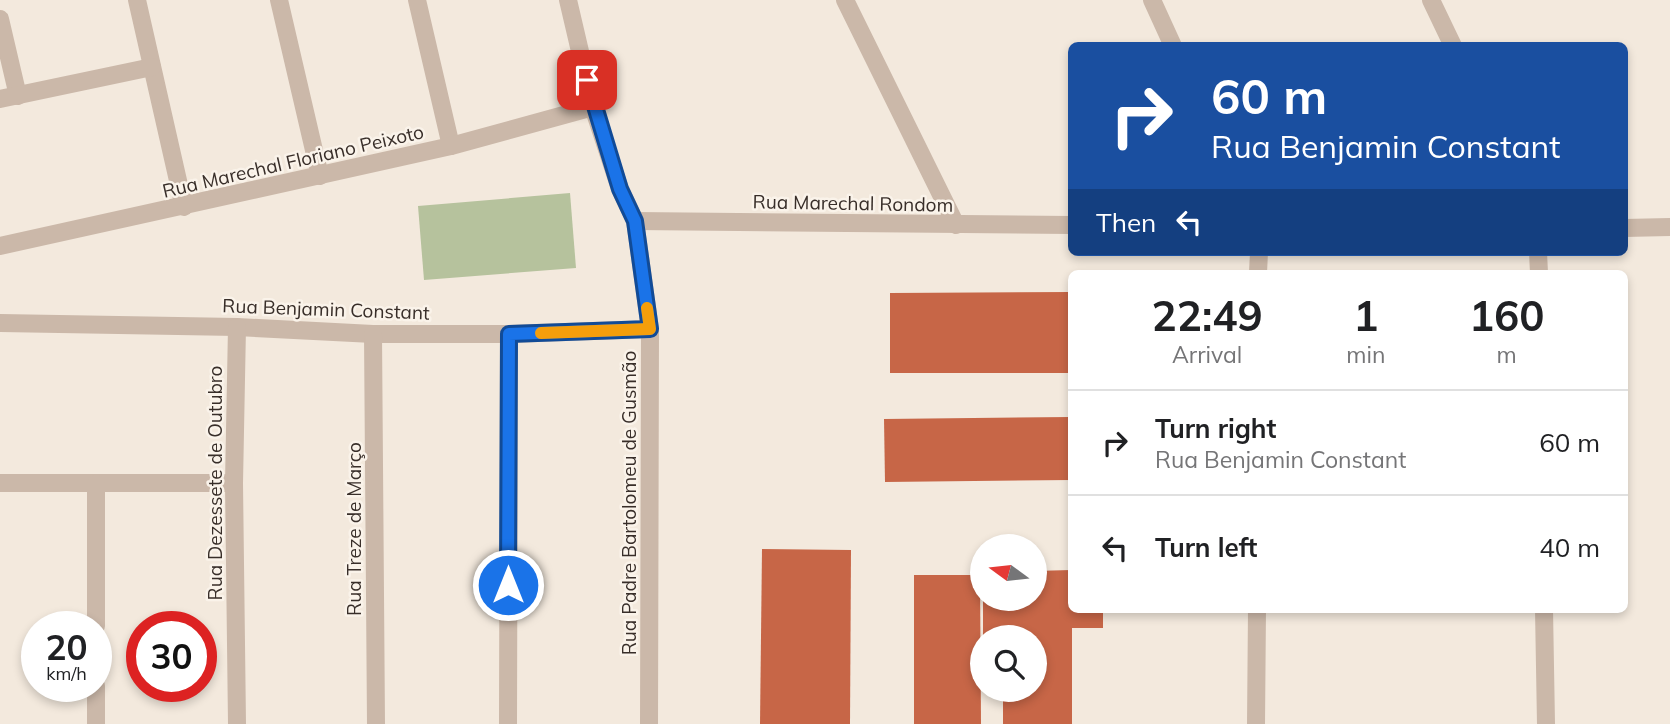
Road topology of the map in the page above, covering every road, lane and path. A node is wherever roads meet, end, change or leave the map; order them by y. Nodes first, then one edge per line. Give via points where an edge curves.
1 (137, 0) edge
2 (279, 0) edge
3 (418, 0) edge
4 (568, 0) edge
5 (1152, 0) edge
6 (1432, 0) edge
7 (847, 1) edge
8 (0, 19) edge
9 (1171, 42) edge
10 (1451, 42) edge
11 (152, 67) junction
12 (18, 96) junction
13 (0, 99) edge
14 (593, 107) junction
15 (451, 146) junction
16 (320, 176) junction
17 (184, 207) junction
18 (635, 221) junction
19 (956, 225) junction
20 (1068, 225) edge
21 (1670, 227) edge
22 (1628, 228) edge
23 (0, 246) edge
24 (0, 323) edge
25 (237, 327) junction
26 (650, 329) junction
27 (373, 334) junction
28 (509, 334) junction
29 (0, 483) edge
30 (234, 483) junction
31 (96, 484) junction
32 (96, 611) edge
33 (1257, 613) edge
34 (1544, 613) edge
35 (96, 702) edge
36 (96, 724) edge
37 (237, 724) edge
38 (376, 724) edge
39 (508, 724) edge
40 (649, 724) edge
41 (1256, 724) edge
42 (1546, 724) edge

1 - 11 street
2 - 16 street
3 - 15 street
4 - 14 street, Rua Padre Bartolomeu de Gusmão
5 - 9 street
6 - 10 street
7 - 19 street
8 - 12 street
11 - 12 street
11 - 17 street
12 - 13 street
14 - 15 street, Rua Marechal Floriano Peixoto
14 - 18 street, Rua Padre Bartolomeu de Gusmão
15 - 16 street, Rua Marechal Floriano Peixoto
16 - 17 street, Rua Marechal Floriano Peixoto
17 - 23 street, Rua Marechal Floriano Peixoto
18 - 19 street, Rua Marechal Rondom
18 - 26 street, Rua Padre Bartolomeu de Gusmão
19 - 20 street, Rua Marechal Rondom
21 - 22 street
24 - 25 street, Rua Benjamin Constant
25 - 27 street, Rua Benjamin Constant
25 - 30 street, Rua Dezessete de Outubro
26 - 28 street, Rua Benjamin Constant
26 - 40 street, Rua Padre Bartolomeu de Gusmão
27 - 28 street, Rua Benjamin Constant
27 - 38 street, Rua Treze de Março
28 - 39 street
29 - 31 street
30 - 31 street
30 - 37 street, Rua Dezessete de Outubro
31 - 32 street
33 - 41 street
34 - 42 street
35 - 36 street

